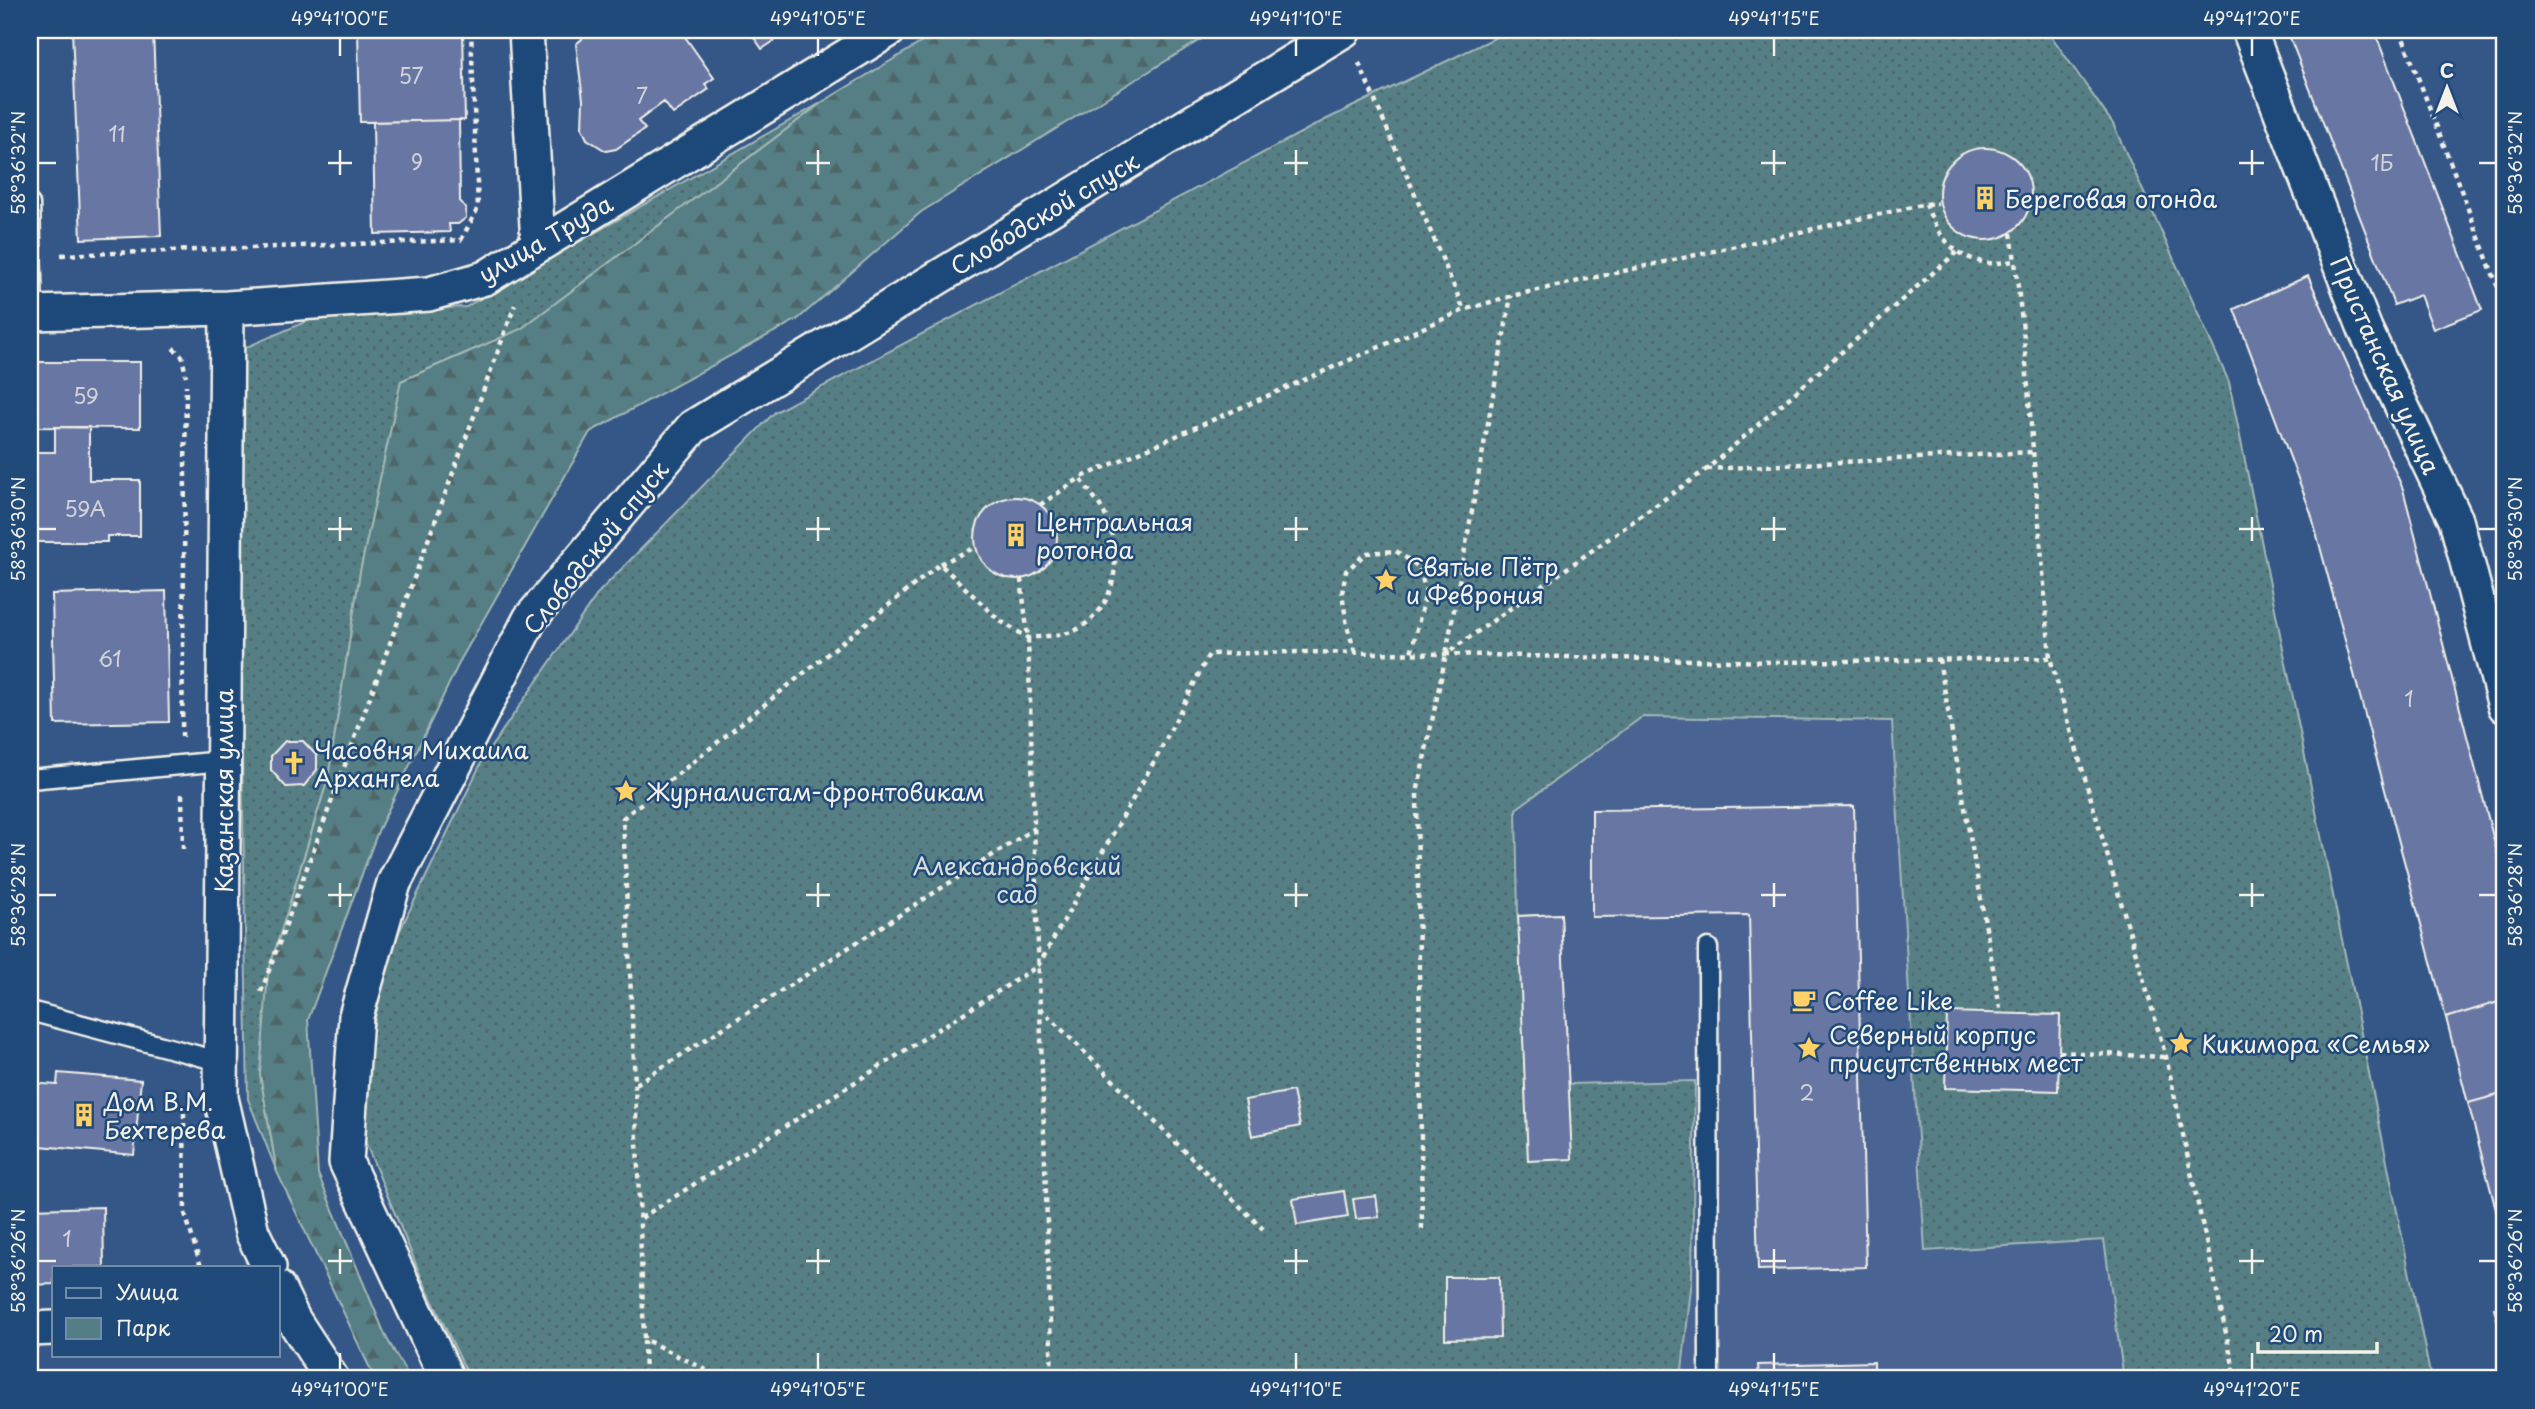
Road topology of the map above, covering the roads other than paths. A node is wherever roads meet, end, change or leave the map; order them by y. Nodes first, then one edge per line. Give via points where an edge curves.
1 (526, 30) edge
2 (889, 30) edge
3 (2249, 30) edge
4 (1350, 42) edge
5 (30, 204) edge
6 (538, 244) junction
7 (226, 308) junction
8 (31, 313) edge
9 (2505, 706) edge
10 (223, 761) junction
11 (30, 779) edge
12 (1708, 948) dead end
13 (30, 1011) edge
14 (222, 1062) junction
15 (269, 1266) edge
16 (280, 1297) edge
17 (285, 1319) edge
18 (52, 1328) edge
19 (30, 1329) edge
20 (332, 1379) edge
21 (447, 1379) edge
22 (1709, 1379) edge

1 - 6 street
2 - 6 street, улица Труда
3 - 9 street, Пристанская улица via 2365,329 2456,520
4 - 21 street, Слободской спуск via 693,427 530,619 394,883 356,1016 346,1162
5 - 8 lane
6 - 7 street, улица Труда via 485,278 429,294
7 - 8 street, улица Труда
7 - 10 street, Казанская улица
10 - 11 lane
10 - 14 street, Казанская улица
12 - 22 lane
13 - 14 lane
14 - 15 street, Казанская улица via 221,1098 252,1232
16 - 17 street
17 - 20 street
18 - 19 street

